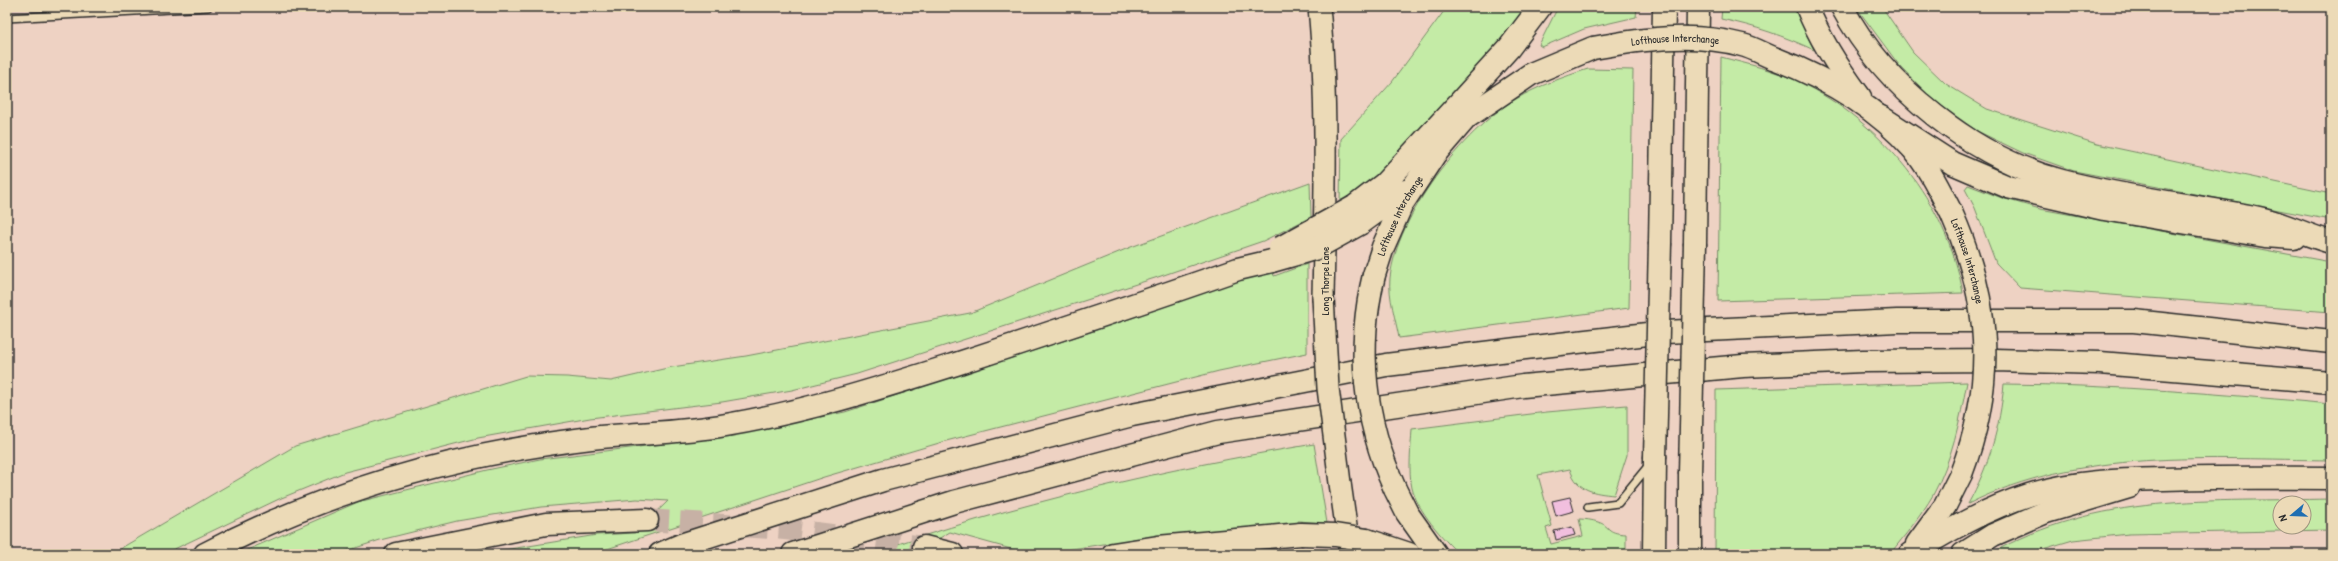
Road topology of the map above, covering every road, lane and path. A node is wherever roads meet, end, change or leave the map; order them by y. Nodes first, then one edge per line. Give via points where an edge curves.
1 (208, 7) edge
2 (1319, 7) edge
3 (1540, 7) edge
4 (1664, 7) edge
5 (1698, 7) edge
6 (1807, 7) edge
7 (1842, 7) edge
8 (7, 18) edge
9 (1874, 111) junction
10 (1466, 118) junction
11 (1416, 182) junction
12 (1358, 215) junction
13 (2327, 241) edge
14 (2331, 342) edge
15 (2331, 382) edge
16 (1655, 458) junction
17 (2331, 478) edge
18 (2153, 479) junction
19 (1588, 507) dead end
20 (647, 520) tunnel mouth
21 (924, 547) tunnel mouth
22 (205, 554) edge
23 (396, 554) edge
24 (660, 554) edge
25 (793, 554) edge
26 (952, 554) edge
27 (1113, 554) edge
28 (1350, 554) edge
29 (1409, 554) edge
30 (1436, 554) edge
31 (1654, 554) edge
32 (1690, 554) edge
33 (1909, 554) edge
34 (1963, 554) edge

1 - 8 lane
2 - 28 main road, Long Thorpe Lane, bridge via 1325,72 1323,297 1328,388
3 - 10 highway via 1516,58
3 - 12 highway via 1509,48
4 - 16 highway, bridge
5 - 32 highway, bridge
6 - 9 highway via 1842,73
7 - 13 highway via 1882,64 1916,101 1955,130 2015,164 2062,181 2261,218
9 - 10 highway, Lofthouse Interchange, bridge via 1820,78 1743,46 1705,38 1646,39 1593,48 1531,74
9 - 13 highway via 1952,163 2008,187 2104,209 2265,236
9 - 33 highway, Lofthouse Interchange, bridge via 1913,150 1933,177 1951,212 1972,262 1986,336 1982,399 1973,440 1961,474 1936,520
10 - 11 highway, Lofthouse Interchange via 1435,154
11 - 12 highway via 1389,204
11 - 30 highway, Lofthouse Interchange, bridge via 1392,224 1374,275 1365,319 1364,365 1366,391 1376,440 1407,513
12 - 22 highway, bridge via 1314,249 1271,257 1038,337 841,400 725,425 590,438 482,455 353,490 285,516
14 - 24 highway via 2134,321 1897,321 1665,332 1386,365 1132,415 883,480
15 - 25 highway via 2100,362 1995,360 1862,361 1621,375 1523,386 1218,432 954,502
16 - 19 lane via 1618,503
16 - 31 highway
17 - 18 highway
18 - 33 highway via 2098,481 2029,494 1986,512
18 - 34 highway via 2046,512 1992,535
20 - 23 highway via 546,524
21 - 26 highway
27 - 29 highway, bridge via 1158,547 1301,534 1335,535 1367,540

